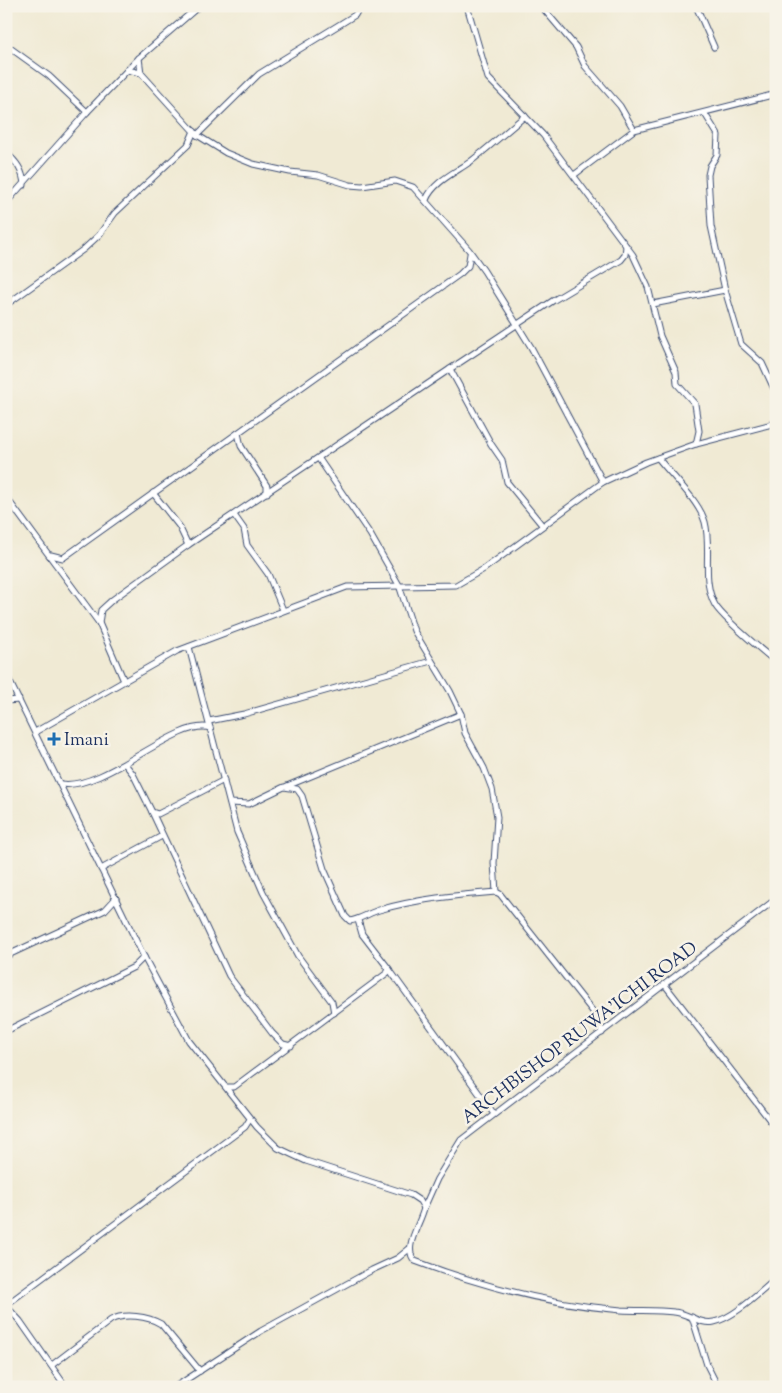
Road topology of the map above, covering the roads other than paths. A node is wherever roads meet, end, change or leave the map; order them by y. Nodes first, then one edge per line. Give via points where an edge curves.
1 (199, 6) edge
2 (360, 6) edge
3 (467, 6) edge
4 (541, 6) edge
5 (696, 6) edge
6 (6, 45) edge
7 (714, 47) dead end
8 (139, 58) junction
9 (128, 70) junction
10 (141, 73) junction
11 (776, 94) edge
12 (87, 112) junction
13 (705, 114) junction
14 (525, 116) junction
15 (634, 130) junction
16 (196, 133) junction
17 (6, 153) edge
18 (574, 175) junction
19 (24, 185) junction
20 (426, 200) junction
21 (6, 203) edge
22 (626, 246) junction
23 (469, 250) junction
24 (725, 290) junction
25 (653, 304) junction
26 (6, 305) edge
27 (517, 325) junction
28 (450, 369) junction
29 (776, 393) edge
30 (776, 423) edge
31 (238, 433) junction
32 (696, 444) junction
33 (658, 458) junction
34 (319, 459) junction
35 (603, 482) junction
36 (153, 493) junction
37 (267, 493) junction
38 (6, 497) edge
39 (234, 515) junction
40 (542, 525) junction
41 (188, 545) junction
42 (51, 555) junction
43 (63, 558) junction
44 (60, 568) junction
45 (399, 585) junction
46 (88, 607) junction
47 (102, 610) junction
48 (283, 610) junction
49 (99, 623) junction
50 (189, 648) junction
51 (431, 661) junction
52 (776, 662) edge
53 (6, 674) edge
54 (124, 681) junction
55 (19, 700) junction
56 (6, 701) edge
57 (460, 714) junction
58 (209, 721) junction
59 (210, 728) junction
60 (36, 732) junction
61 (125, 764) junction
62 (224, 780) junction
63 (61, 784) junction
64 (284, 787) junction
65 (230, 803) junction
66 (152, 812) junction
67 (162, 836) junction
68 (101, 868) junction
69 (496, 892) junction
70 (116, 898) junction
71 (776, 900) edge
72 (358, 920) junction
73 (6, 956) edge
74 (144, 956) junction
75 (388, 969) junction
76 (665, 985) junction
77 (334, 1012) junction
78 (6, 1031) edge
79 (602, 1033) junction
80 (291, 1046) junction
81 (226, 1087) junction
82 (494, 1114) junction
83 (250, 1119) junction
84 (776, 1128) edge
85 (424, 1208) junction
86 (409, 1248) junction
87 (398, 1258) junction
88 (415, 1260) junction
89 (776, 1279) edge
90 (6, 1306) edge
91 (692, 1317) junction
92 (52, 1365) junction
93 (200, 1371) junction
94 (66, 1387) edge
95 (176, 1387) edge
96 (718, 1387) edge

1 - 8 street
2 - 16 street via 355,15 258,74
3 - 14 street via 488,78
4 - 15 street via 576,47 585,66 620,106
5 - 7 street
6 - 12 street via 49,76
8 - 9 street
8 - 10 street
9 - 10 street
9 - 12 street
10 - 16 street
11 - 13 street
12 - 19 street
13 - 15 street
13 - 24 street via 718,135 716,155 708,175 711,226
14 - 18 street
14 - 20 street via 440,182
15 - 18 street
16 - 20 street via 226,153 253,164 318,174 350,185 406,183
16 - 26 street via 188,145 115,213 84,249
17 - 19 street via 24,175
18 - 22 street
19 - 21 street
20 - 23 street
22 - 25 street via 633,254
22 - 27 street via 621,260
23 - 27 street
23 - 31 street via 471,259 460,274
24 - 25 street
24 - 29 street via 741,344 762,363
25 - 32 street via 677,384 695,404 699,431
27 - 28 street
27 - 35 street
28 - 34 street
28 - 40 street via 502,460 507,482
30 - 32 street
31 - 36 street
31 - 37 street via 241,446 267,486
32 - 33 street
33 - 35 street
33 - 52 street via 677,478 704,520 708,580 716,608
34 - 37 street
34 - 45 street via 370,534
35 - 40 street
36 - 41 street via 179,526
36 - 43 street
37 - 39 street
38 - 42 street
39 - 41 street
39 - 48 street via 244,529 248,545 268,574
40 - 45 street via 456,585
41 - 47 street
42 - 43 street
42 - 44 street
43 - 44 street
44 - 46 street
45 - 48 street via 347,587
45 - 51 street via 414,631
46 - 47 street
46 - 49 street
47 - 49 street
48 - 50 street
49 - 54 street
50 - 54 street via 177,651
50 - 58 street
51 - 57 street
51 - 58 street
53 - 55 street
54 - 60 street
55 - 56 street
55 - 60 street
57 - 64 street
57 - 69 street via 465,733 492,789 497,817
58 - 59 street
59 - 61 street via 197,726
59 - 62 street
60 - 63 street
61 - 63 street via 78,784
61 - 66 street
62 - 65 street
62 - 66 street via 163,812
63 - 68 street
64 - 65 street via 249,804
64 - 72 street via 296,789 302,796 324,870 345,916 350,921
65 - 77 street via 237,832 263,892 298,956 332,1002
66 - 67 street
67 - 68 street
67 - 80 street via 229,976 272,1033 283,1044
68 - 70 street
69 - 72 street via 388,908
69 - 79 street via 598,1018
70 - 73 street via 105,910
70 - 74 street
71 - 76 street, ARCHBISHOP RUWA'ICHI ROAD
72 - 75 street via 362,934
74 - 78 street via 134,968
74 - 81 street via 189,1041
75 - 77 street via 383,977
75 - 82 street
76 - 79 street, ARCHBISHOP RUWA'ICHI ROAD
76 - 84 street
77 - 80 street
79 - 82 street, ARCHBISHOP RUWA'ICHI ROAD
80 - 81 street via 234,1087
81 - 83 street
82 - 85 street, ARCHBISHOP RUWA'ICHI ROAD via 453,1150
83 - 85 street via 278,1148 306,1161 411,1195
83 - 90 street via 245,1127
85 - 86 street, ARCHBISHOP RUWA'ICHI ROAD
86 - 87 street
86 - 88 street via 410,1256
87 - 88 street
87 - 93 street via 269,1327
88 - 91 street via 467,1280 514,1292 620,1310 674,1312
89 - 91 street via 726,1318 707,1323
90 - 92 street
91 - 96 street via 707,1365
92 - 93 street via 111,1320 127,1316 161,1324
92 - 94 street
93 - 95 street

